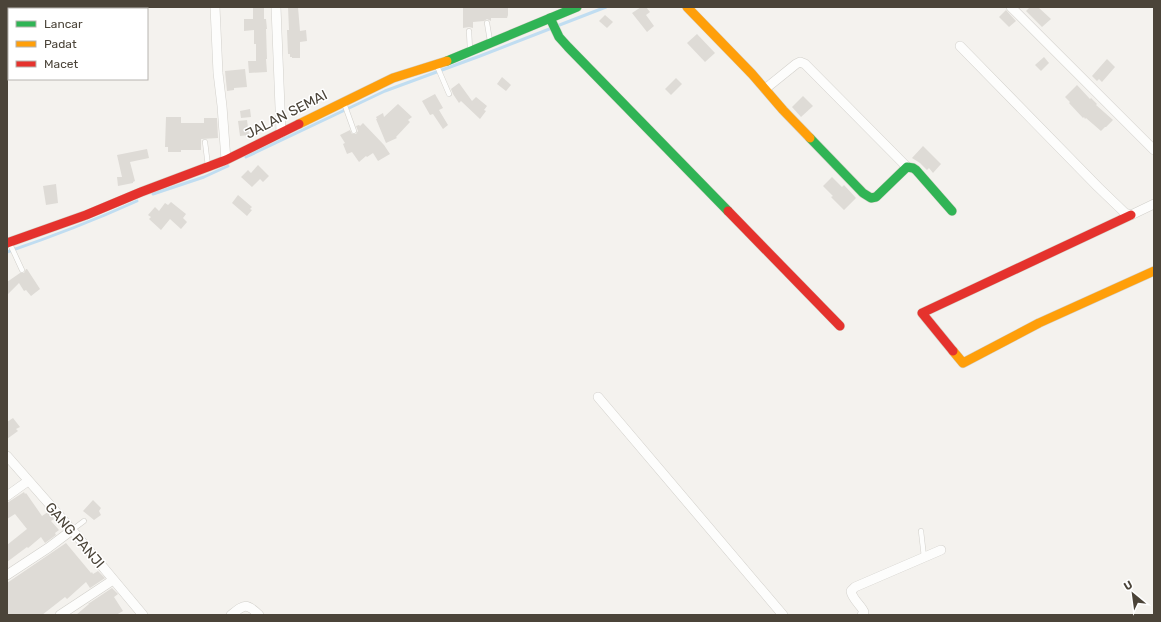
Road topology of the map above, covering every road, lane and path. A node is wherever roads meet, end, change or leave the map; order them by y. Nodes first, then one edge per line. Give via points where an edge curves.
1 (215, 7) edge
2 (276, 7) edge
3 (577, 7) edge
4 (687, 7) edge
5 (1011, 7) edge
6 (551, 20) junction
7 (487, 24) dead end
8 (469, 32) dead end
9 (490, 43) junction
10 (960, 46) dead end
11 (470, 52) junction
12 (438, 67) junction
13 (765, 89) junction
14 (449, 94) dead end
15 (345, 104) junction
16 (354, 130) dead end
17 (281, 133) junction
18 (205, 142) dead end
19 (1154, 150) edge
20 (226, 160) junction
21 (208, 167) junction
22 (907, 167) junction
23 (1154, 204) edge
24 (952, 211) dead end
25 (1131, 215) junction
26 (9, 244) edge
27 (22, 270) dead end
28 (1154, 271) edge
29 (840, 326) dead end
30 (598, 397) dead end
31 (7, 456) edge
32 (28, 481) junction
33 (7, 496) edge
34 (84, 521) dead end
35 (72, 530) junction
36 (921, 532) dead end
37 (941, 550) dead end
38 (924, 557) junction
39 (7, 575) edge
40 (114, 580) junction
41 (60, 615) edge
42 (142, 615) edge
43 (231, 615) edge
44 (259, 615) edge
45 (783, 615) edge
46 (862, 615) edge

1 - 20 street
2 - 17 street
3 - 6 street, JALAN SEMAI
4 - 13 street
5 - 19 street
6 - 9 street, JALAN SEMAI
6 - 29 street via 559,37
7 - 9 lane
8 - 11 lane
9 - 11 street, JALAN SEMAI
10 - 25 street via 1098,187 1125,213
11 - 12 street, JALAN SEMAI
12 - 14 lane
12 - 15 street, JALAN SEMAI via 393,78
13 - 22 street via 796,64 806,64
13 - 22 street via 867,196 871,198 878,195
15 - 16 lane
15 - 17 street, JALAN SEMAI
17 - 20 street, JALAN SEMAI
18 - 21 lane
20 - 21 street, JALAN SEMAI
21 - 26 street, JALAN SEMAI
22 - 24 street via 916,170
23 - 25 street
25 - 28 street via 922,313 964,363 1039,323
26 - 27 lane
30 - 45 street
31 - 32 street, GANG PANJI
32 - 33 street
32 - 35 street, GANG PANJI
34 - 35 lane
35 - 39 street
35 - 40 street, GANG PANJI
36 - 38 lane
37 - 38 street
38 - 46 street via 854,587 852,595 863,609
40 - 41 street
40 - 42 street, GANG PANJI
43 - 44 street via 244,606 249,606

